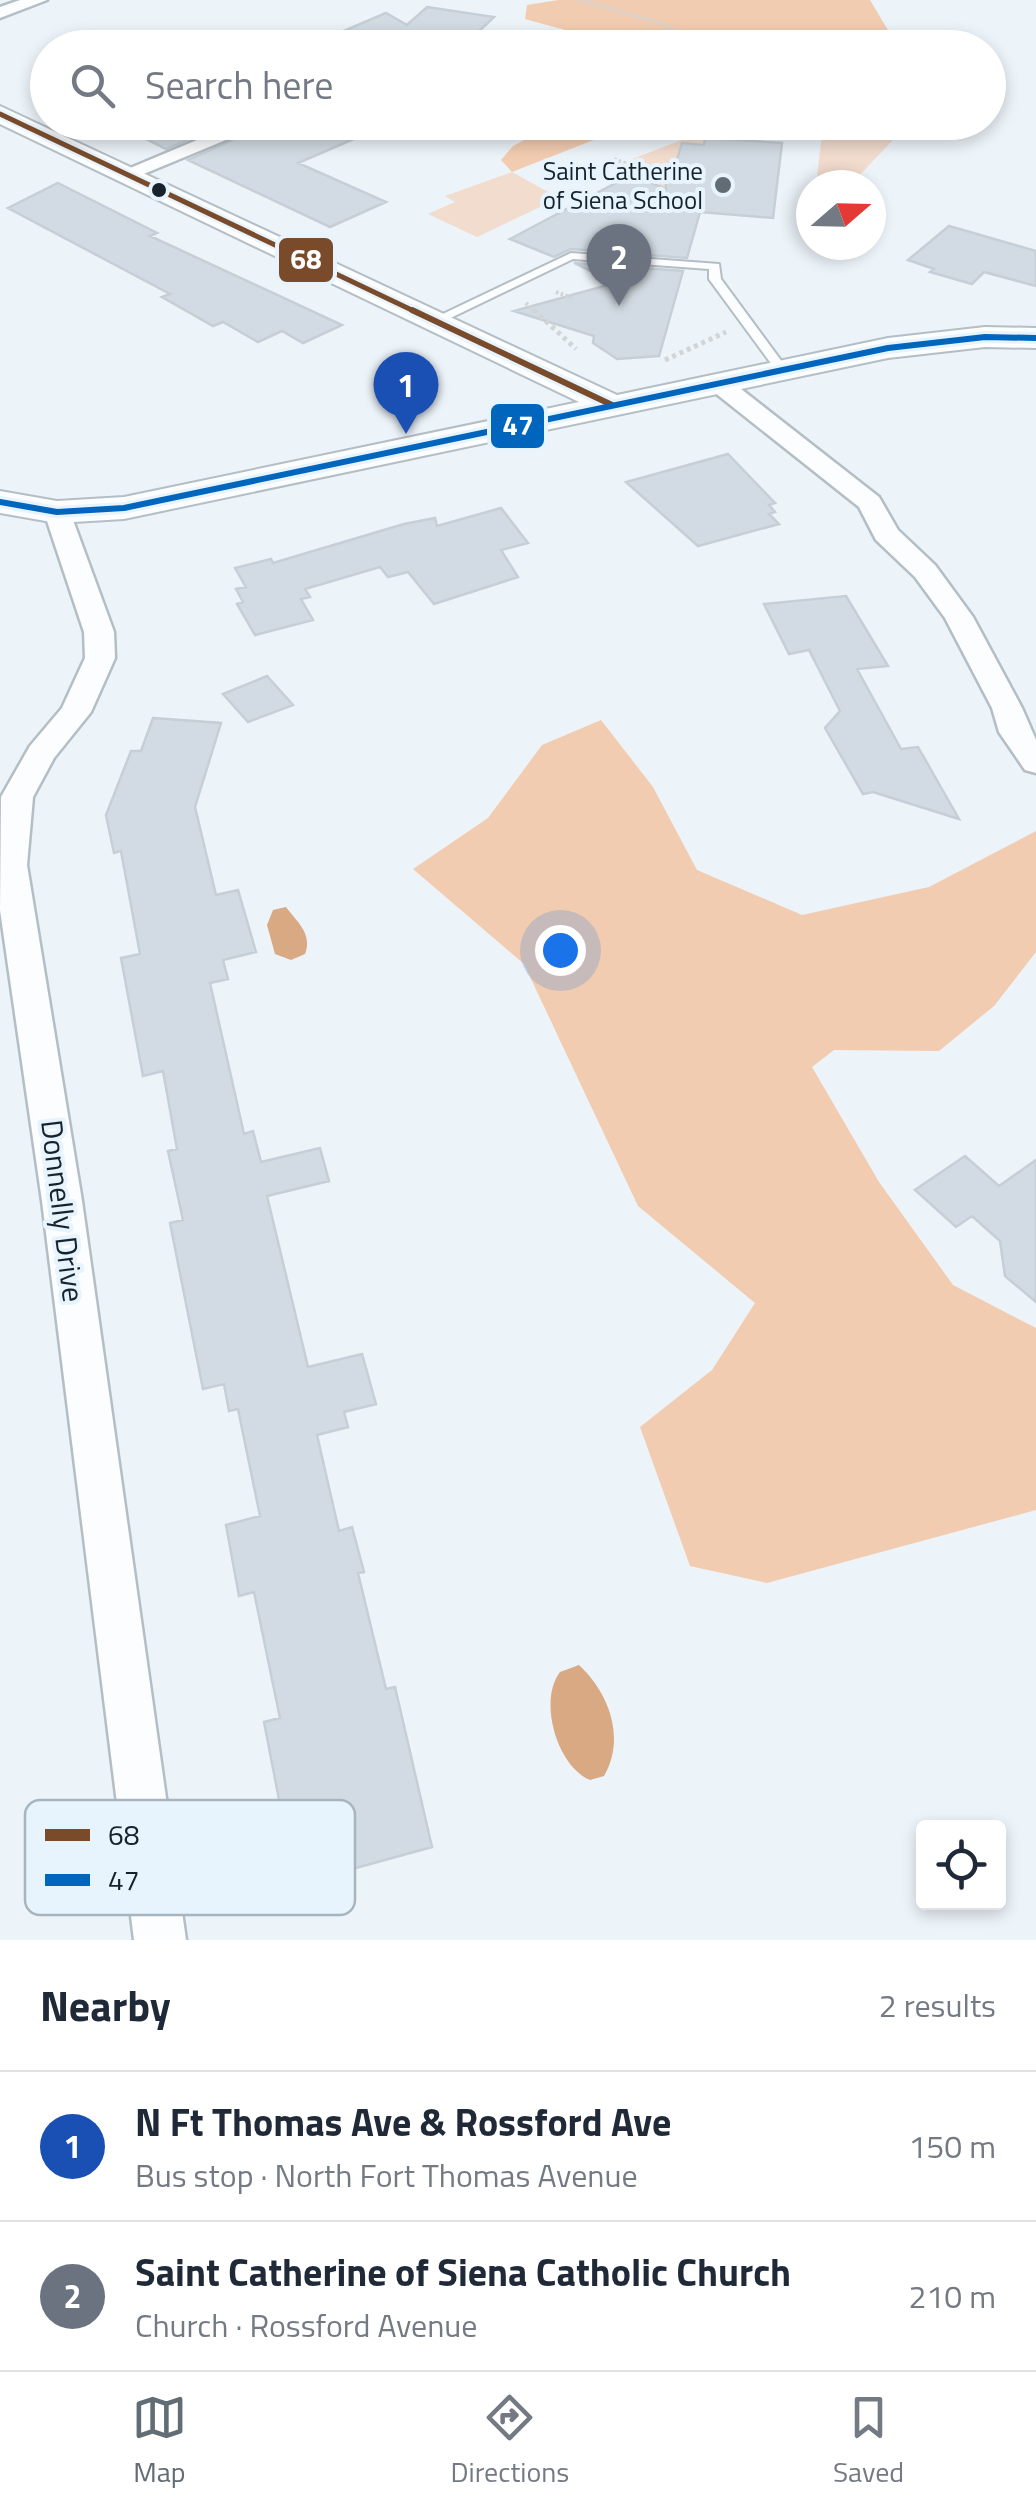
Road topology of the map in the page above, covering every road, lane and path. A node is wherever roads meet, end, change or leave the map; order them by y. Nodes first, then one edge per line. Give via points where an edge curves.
1 (38, 0) edge
2 (579, 0) edge
3 (0, 14) edge
4 (673, 30) edge
5 (0, 114) edge
6 (30, 128) edge
7 (55, 140) edge
8 (213, 140) edge
9 (614, 158) dead end
10 (666, 168) dead end
11 (648, 172) junction
12 (127, 174) junction
13 (640, 178) dead end
14 (559, 292) dead end
15 (572, 298) dead end
16 (522, 299) dead end
17 (432, 322) junction
18 (750, 326) junction
19 (1036, 338) edge
20 (589, 361) dead end
21 (653, 366) dead end
22 (782, 370) junction
23 (718, 383) junction
24 (612, 405) junction
25 (0, 502) edge
26 (57, 512) junction
27 (1036, 764) edge
28 (141, 1800) edge
29 (157, 1915) edge
30 (160, 1940) edge

1 - 3 street
2 - 4 path
5 - 6 street
7 - 12 street
8 - 12 street
9 - 11 path
10 - 11 path
11 - 13 path
12 - 17 street
14 - 15 path
16 - 20 path
17 - 18 lane via 571,256 715,266 715,279
17 - 24 street
18 - 21 path
18 - 22 lane
19 - 22 street via 929,342
22 - 23 street
23 - 24 street
23 - 27 street via 870,503 886,534 926,571 959,617
24 - 26 street via 124,508
25 - 26 street
26 - 28 street, Donnelly Drive via 99,632 100,658 76,712 17,797 10,865
29 - 30 street, Donnelly Drive

